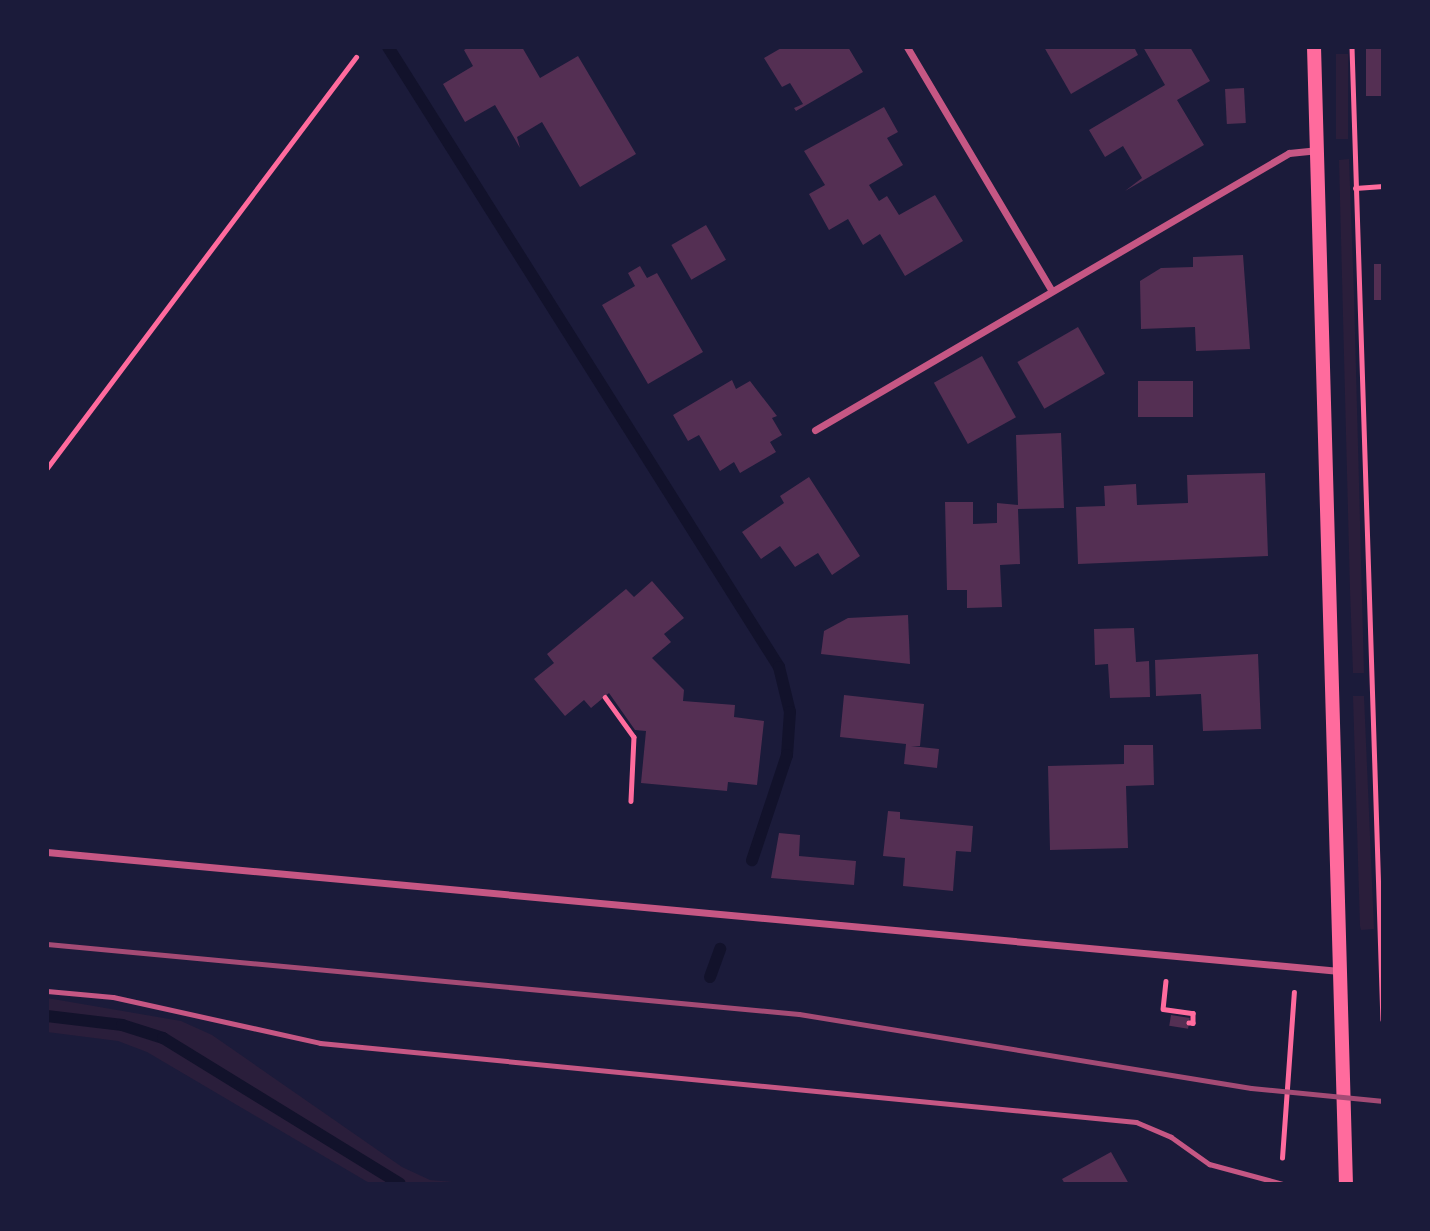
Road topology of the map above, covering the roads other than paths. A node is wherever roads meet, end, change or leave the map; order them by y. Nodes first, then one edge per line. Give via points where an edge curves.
1 (907, 47) edge
2 (1314, 47) edge
3 (1316, 150) junction
4 (1051, 289) junction
5 (815, 430) dead end
6 (47, 852) edge
7 (1340, 971) junction
8 (47, 990) edge
9 (1281, 1183) edge
10 (1346, 1184) edge

1 - 4 street
2 - 3 main road
3 - 4 street via 1289,153
3 - 7 main road
4 - 5 street
6 - 7 street
7 - 10 main road
8 - 9 lane via 113,998 320,1043 1136,1122 1171,1137 1209,1164

